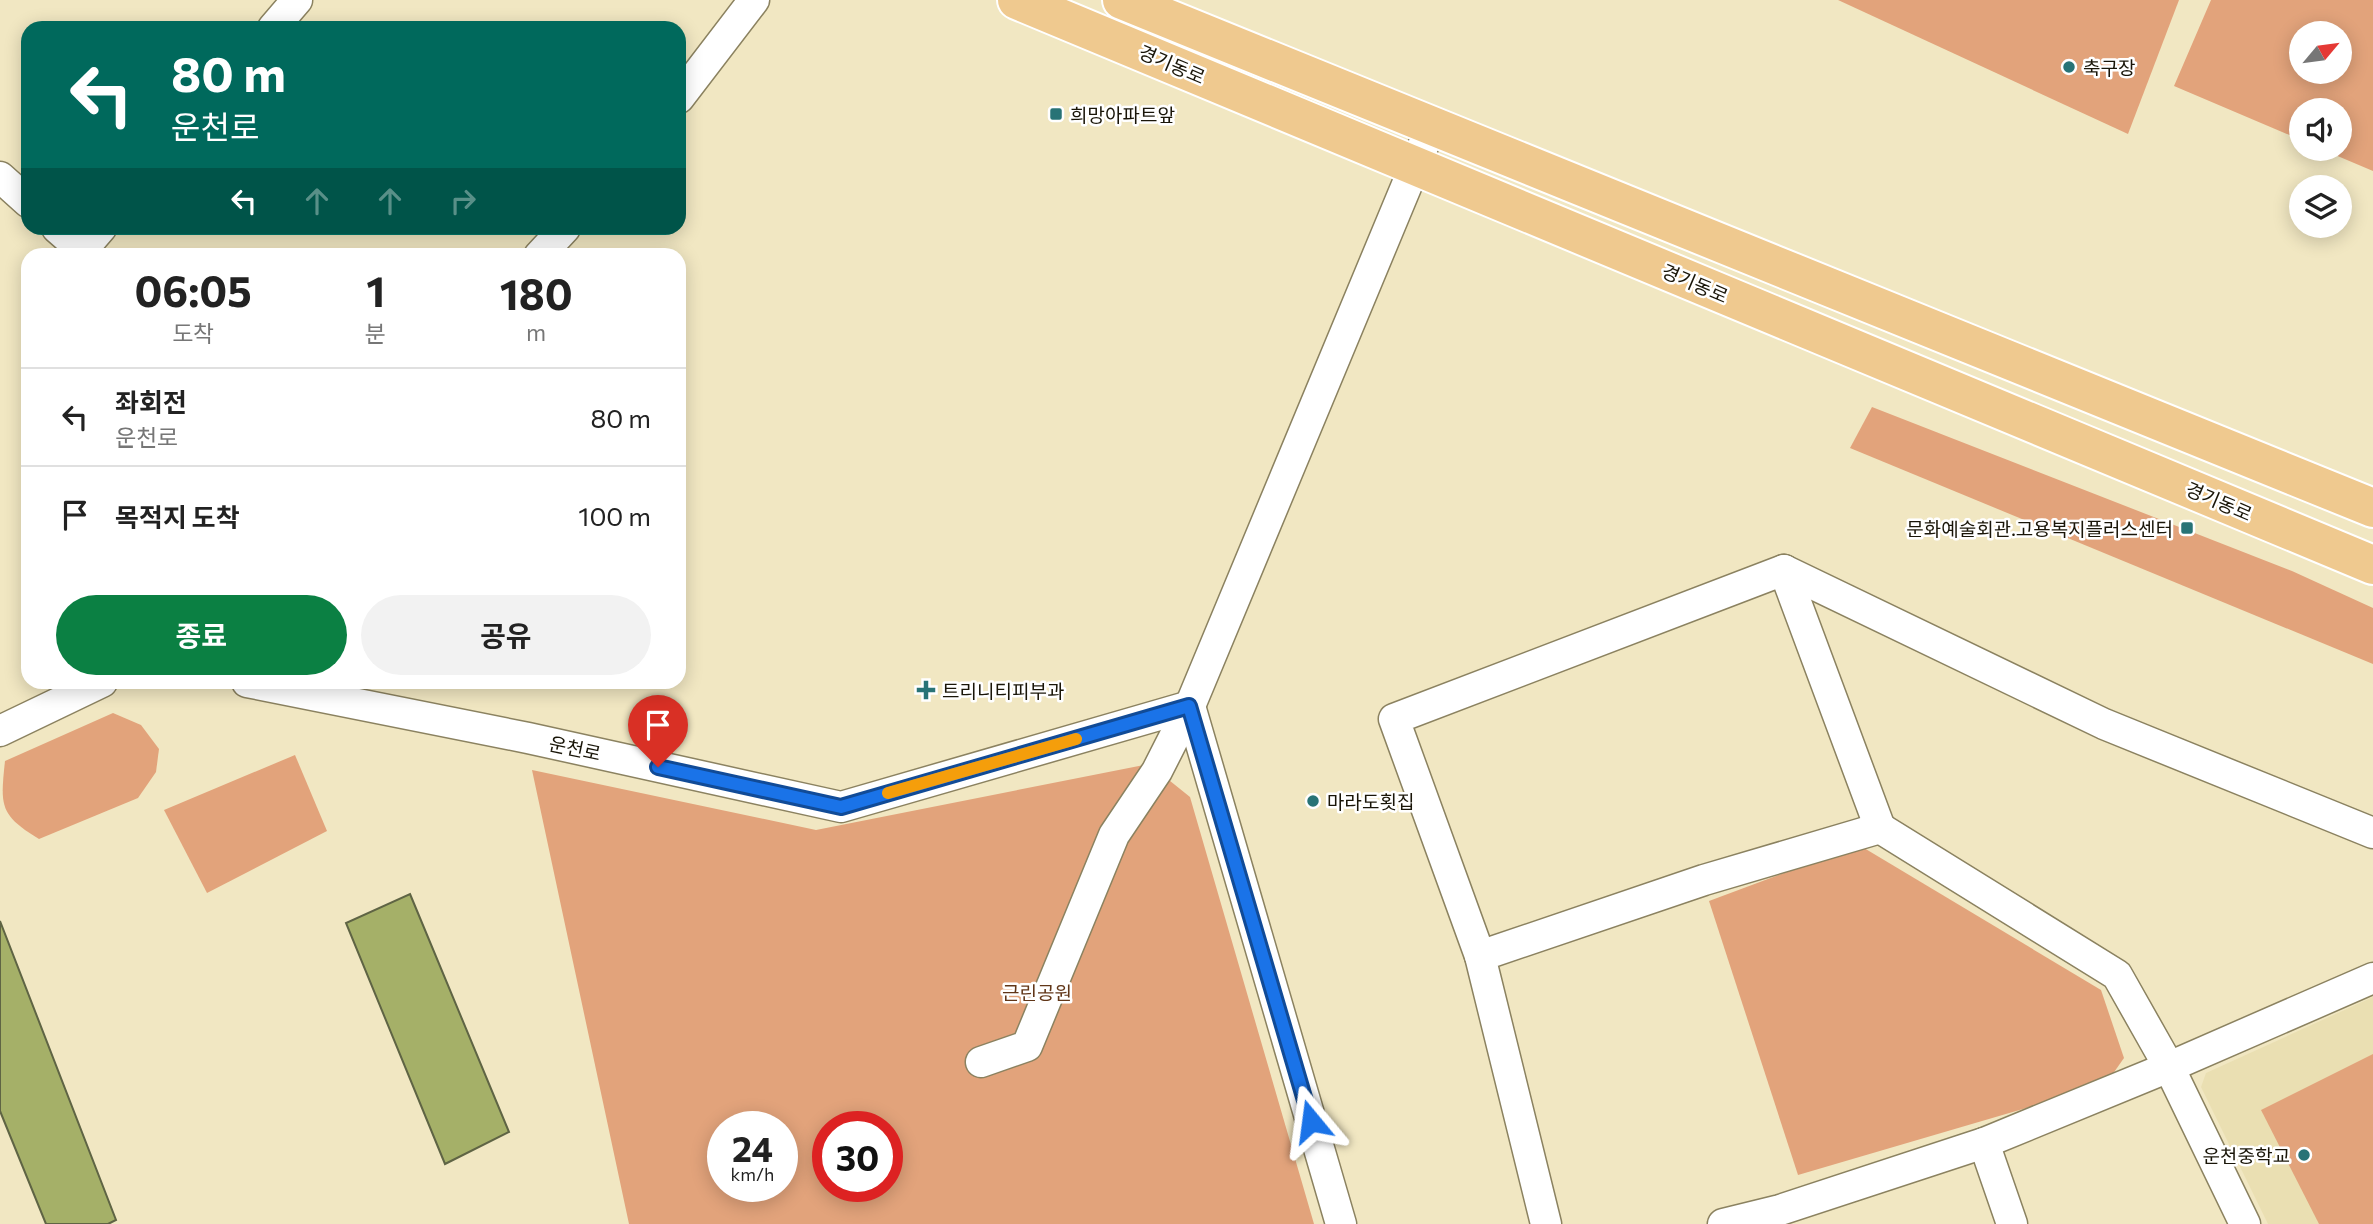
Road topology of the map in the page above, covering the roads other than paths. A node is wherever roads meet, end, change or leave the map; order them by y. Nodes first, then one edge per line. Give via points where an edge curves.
1 (297, 0) edge
2 (754, 0) edge
3 (1017, 0) edge
4 (1122, 0) edge
5 (279, 21) edge
6 (686, 89) edge
7 (1431, 127) junction
8 (1415, 166) junction
9 (0, 177) edge
10 (21, 196) edge
11 (72, 235) edge
12 (91, 244) edge
13 (2373, 508) edge
14 (2373, 565) edge
15 (1784, 570) junction
16 (87, 689) edge
17 (282, 689) edge
18 (1189, 706) junction
19 (0, 731) edge
20 (1880, 828) junction
21 (2373, 833) edge
22 (1480, 956) junction
23 (2373, 978) edge
24 (981, 1062) dead end
25 (2169, 1067) junction
26 (1984, 1143) junction
27 (1782, 1217) edge
28 (1341, 1224) edge
29 (1546, 1224) edge
30 (1723, 1224) edge
31 (2012, 1224) edge
32 (2245, 1224) edge

1 - 5 street
2 - 6 street
3 - 8 main road, 경기동로
4 - 7 main road, 경기동로
7 - 8 street
7 - 13 main road, 경기동로
8 - 14 main road, 경기동로
8 - 18 street
9 - 10 street
11 - 12 street
15 - 20 street
15 - 21 street via 2104,724
15 - 22 street via 1394,719
16 - 19 street
17 - 18 street, 운천로 via 841,807
18 - 24 street via 1157,771 1114,835 1027,1046
18 - 28 street
20 - 22 street via 1704,880
20 - 25 street via 2118,975
22 - 29 street
23 - 25 street
25 - 26 street
25 - 32 street
26 - 27 street
26 - 31 street
27 - 30 street

